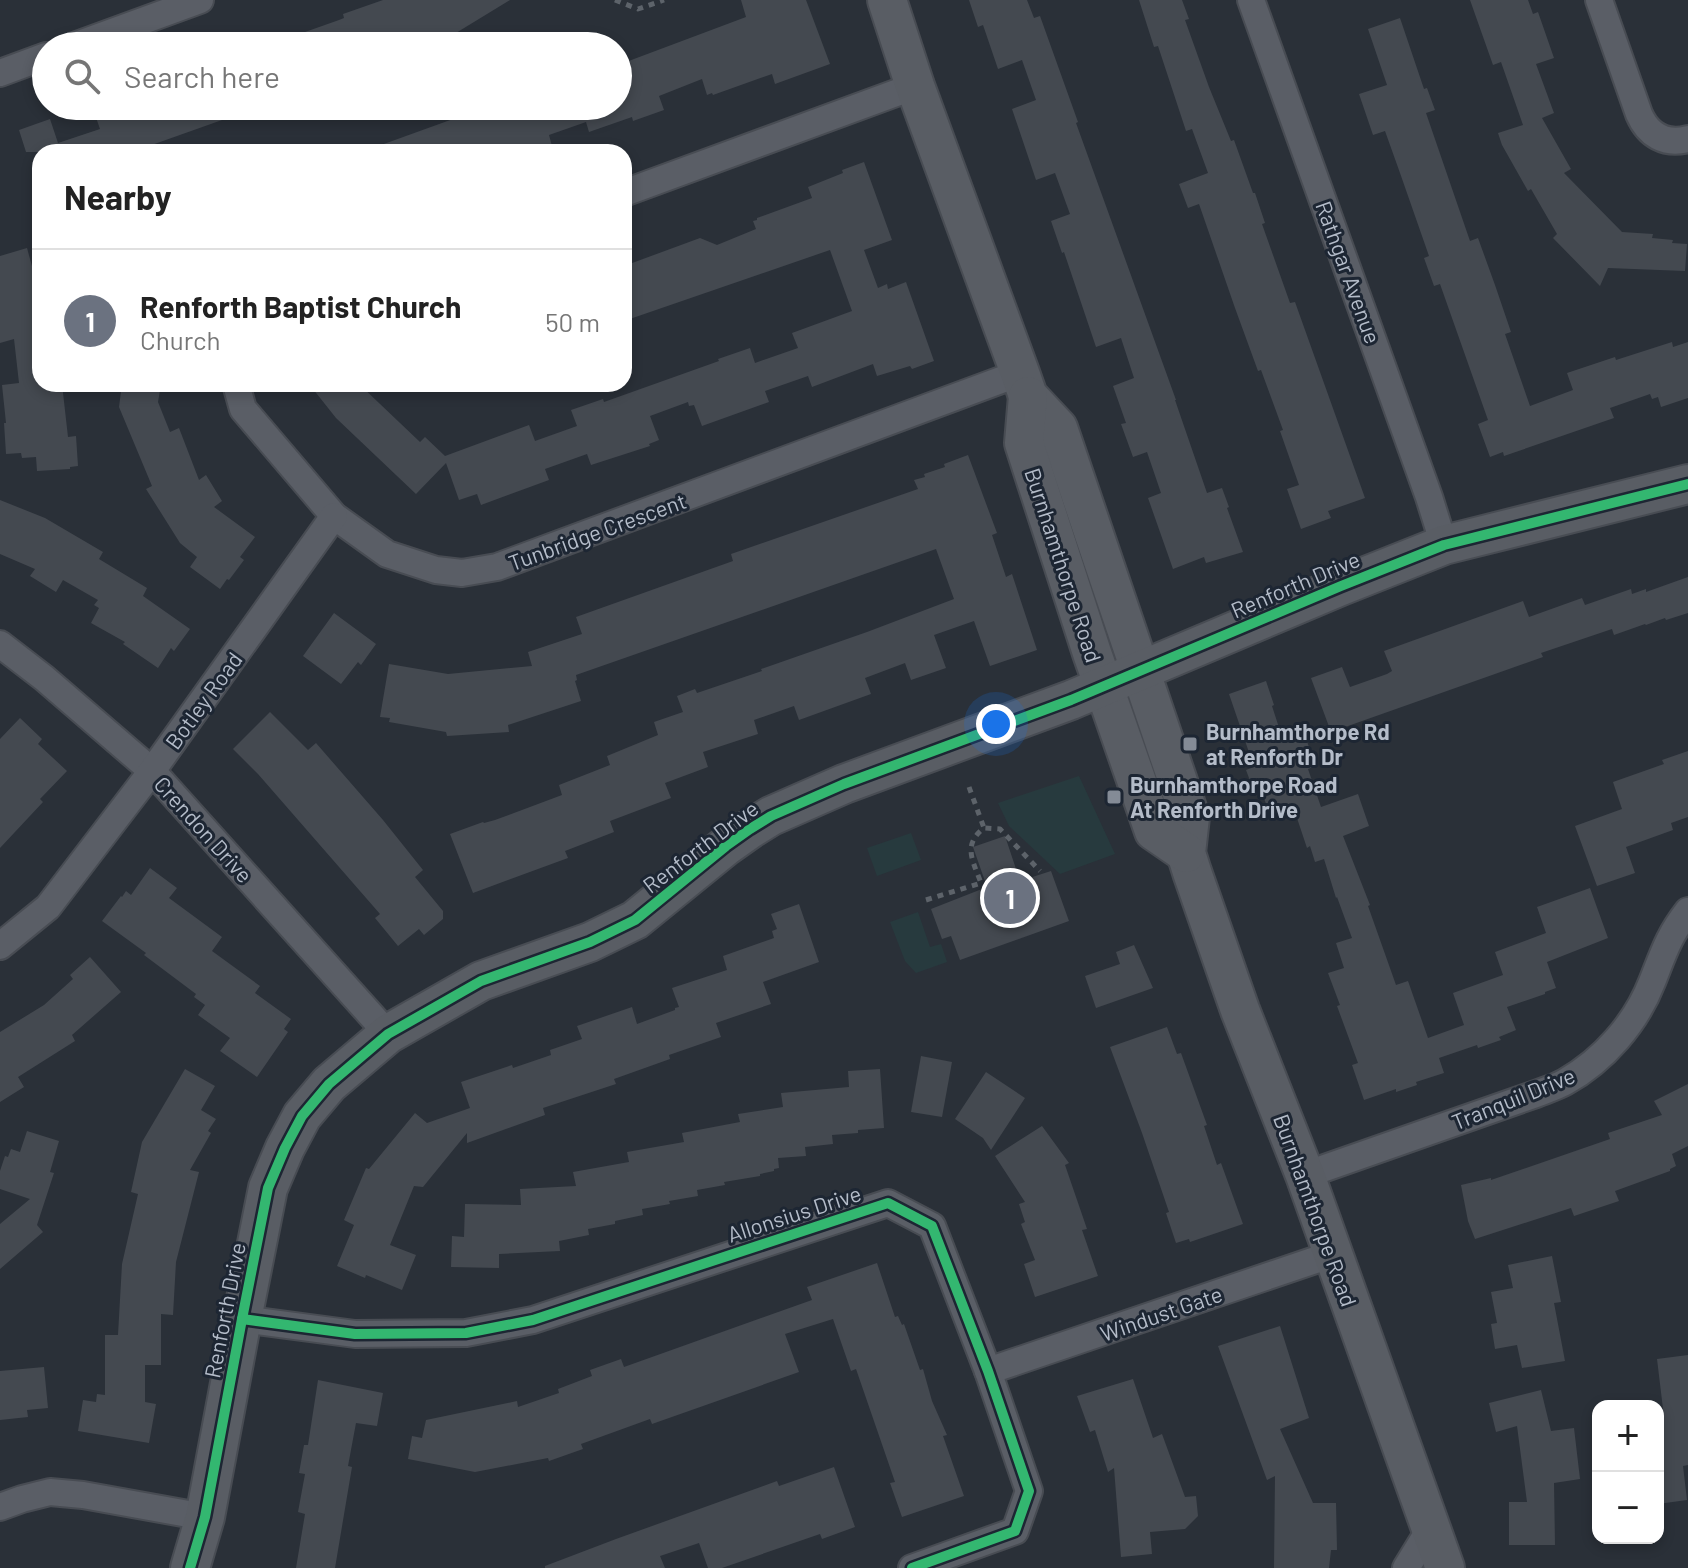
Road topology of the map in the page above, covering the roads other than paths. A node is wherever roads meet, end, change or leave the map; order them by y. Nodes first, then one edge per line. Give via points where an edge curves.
1 (200, 0) edge
2 (887, 0) edge
3 (1251, 0) edge
4 (1599, 0) edge
5 (112, 32) edge
6 (32, 61) edge
7 (0, 73) edge
8 (915, 86) junction
9 (1688, 139) edge
10 (632, 190) edge
11 (1024, 385) junction
12 (238, 392) edge
13 (1688, 484) edge
14 (334, 516) junction
15 (1444, 545) junction
16 (0, 644) edge
17 (1141, 670) junction
18 (1104, 686) junction
19 (152, 771) junction
20 (1186, 853) junction
21 (1688, 911) edge
22 (0, 946) edge
23 (388, 1034) junction
24 (1305, 1175) junction
25 (1333, 1254) junction
26 (242, 1319) junction
27 (988, 1371) junction
28 (0, 1507) edge
29 (205, 1517) junction
30 (1430, 1529) junction
31 (190, 1568) edge
32 (912, 1568) edge
33 (1406, 1568) edge
34 (1445, 1568) edge

1 - 5 street
2 - 8 main road, Burnhamthorpe Road
3 - 15 street, Rathgar Avenue
4 - 9 street via 1645,127 1663,139
6 - 7 street
8 - 10 street
8 - 11 main road, Burnhamthorpe Road
11 - 14 street, Tunbridge Crescent via 497,567 462,573 436,570 387,554
11 - 17 main road, Burnhamthorpe Road via 1058,428
11 - 18 main road, Burnhamthorpe Road via 1024,443
12 - 14 street, Tunbridge Crescent via 243,409
13 - 15 main road, Renforth Drive
14 - 19 street, Botley Road
15 - 17 main road, Renforth Drive
16 - 19 street, Crendon Drive
17 - 18 main road, Renforth Drive
17 - 20 main road, Burnhamthorpe Road via 1190,817
18 - 20 main road, Burnhamthorpe Road via 1154,831
18 - 23 main road, Renforth Drive via 771,816 635,920 481,981
19 - 22 street, Botley Road via 48,907
19 - 23 street, Crendon Drive
20 - 24 main road, Burnhamthorpe Road
21 - 24 street, Tranquil Drive via 1671,933 1641,1006 1586,1068 1536,1094
23 - 26 main road, Renforth Drive via 329,1084 302,1116 285,1148 268,1188
24 - 25 main road, Burnhamthorpe Road
25 - 27 street, Windust Gate
25 - 30 main road, Burnhamthorpe Road
26 - 27 street, Allonsius Drive via 355,1334 466,1333 533,1320 888,1203 932,1226
26 - 29 main road, Renforth Drive
27 - 32 street, Allonsius Drive via 1029,1491 1015,1531
28 - 29 street via 50,1492
29 - 31 main road, Renforth Drive
30 - 33 street
30 - 34 main road, Burnhamthorpe Road

